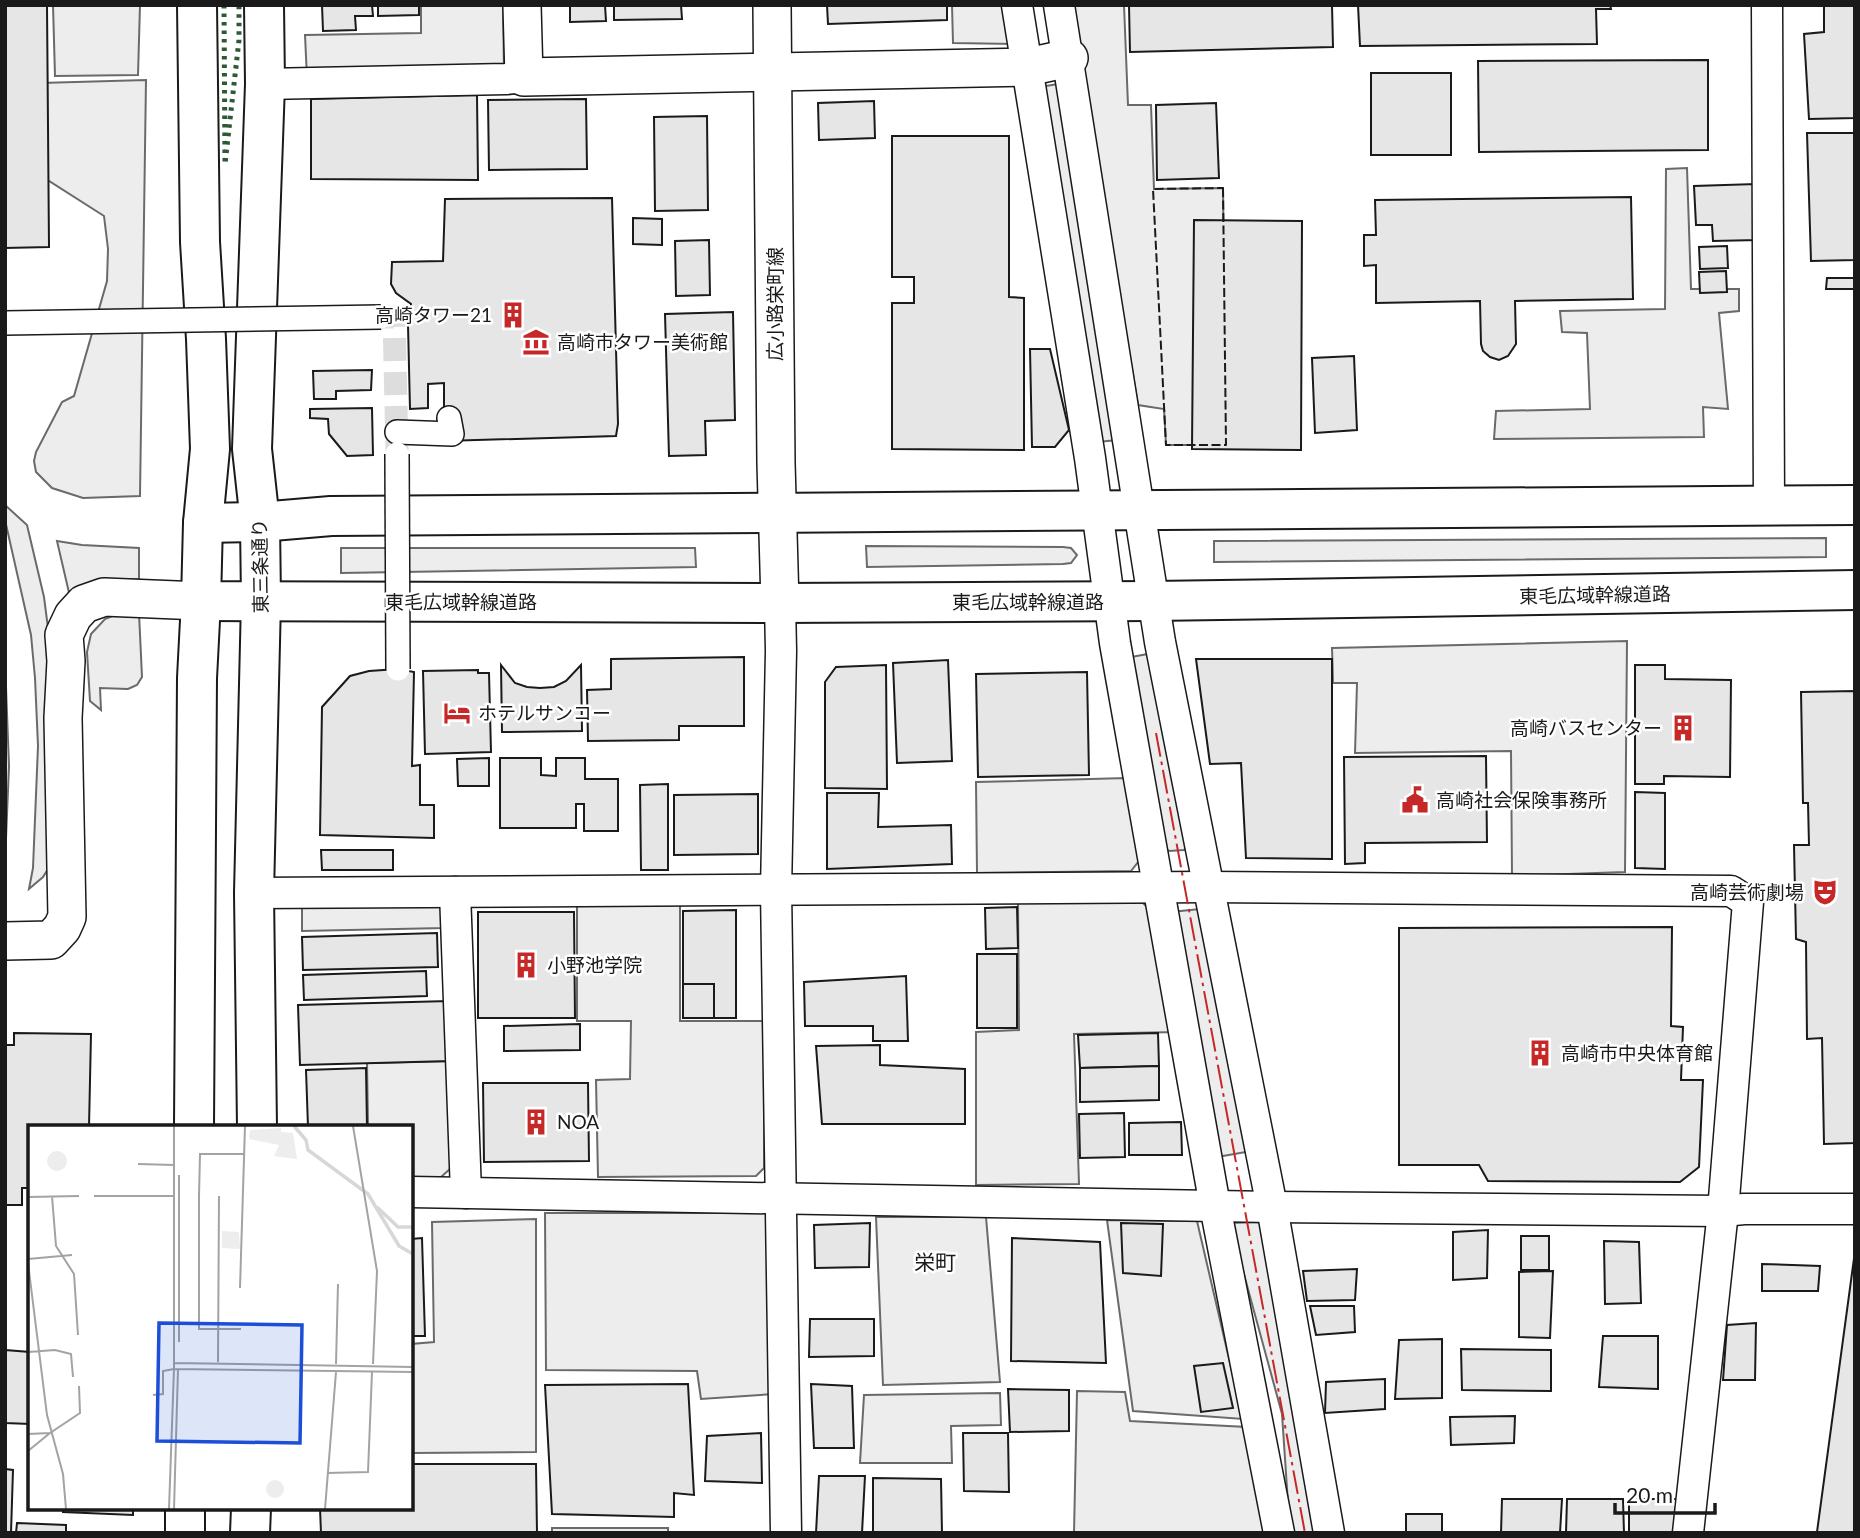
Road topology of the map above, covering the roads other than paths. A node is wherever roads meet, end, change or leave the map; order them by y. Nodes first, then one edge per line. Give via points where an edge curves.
1 (197, 5) edge
2 (264, 5) edge
3 (523, 5) edge
4 (772, 5) edge
5 (1017, 5) edge
6 (1059, 5) edge
7 (1767, 5) edge
8 (1069, 58) junction
9 (1028, 68) junction
10 (774, 73) junction
11 (524, 77) junction
12 (265, 84) junction
13 (381, 317) dead end
14 (5, 323) edge
15 (449, 418) dead end
16 (1855, 505) edge
17 (1769, 506) junction
18 (1097, 510) junction
19 (1138, 510) junction
20 (777, 513) junction
21 (260, 522) junction
22 (203, 523) junction
23 (1855, 590) edge
24 (201, 601) junction
25 (261, 601) junction
26 (1109, 601) junction
27 (1153, 601) junction
28 (780, 603) junction
29 (398, 670) dead end
30 (1157, 887) junction
31 (1207, 887) junction
32 (776, 890) junction
33 (455, 892) junction
34 (254, 893) junction
35 (5, 941) edge
36 (194, 1125) edge
37 (257, 1125) edge
38 (413, 1192) edge
39 (466, 1193) junction
40 (780, 1199) junction
41 (1215, 1206) junction
42 (1272, 1207) junction
43 (1855, 1209) edge
44 (1723, 1211) junction
45 (185, 1510) edge
46 (251, 1510) edge
47 (185, 1533) edge
48 (250, 1533) edge
49 (786, 1533) edge
50 (1279, 1533) edge
51 (1329, 1533) edge
52 (1688, 1533) edge

1 - 22 main road via 200,242 210,449
2 - 12 main road, 東三条通り
3 - 11 street
4 - 10 street, 広小路栄町線
5 - 9 street
6 - 8 street
7 - 17 street
8 - 9 street
8 - 19 street
9 - 10 street
9 - 18 street
10 - 11 street
10 - 20 street, 広小路栄町線
11 - 12 street
12 - 21 main road, 東三条通り via 252,449
13 - 14 street, bridge
15 - 29 street, bridge via 452,435 397,443
16 - 17 main road
17 - 19 main road
18 - 19 main road
18 - 20 main road
18 - 26 street
19 - 27 street
20 - 21 main road via 331,516
20 - 28 street, 広小路栄町線
21 - 22 main road
21 - 25 main road, 東三条通り
22 - 24 main road
23 - 27 main road, 東毛広域幹線道路
24 - 25 main road, 東毛広域幹線道路
24 - 35 street via 104,597 84,604 73,616 64,635 67,917 51,940
24 - 36 main road
25 - 28 main road, 東毛広域幹線道路
25 - 34 main road, 東三条通り
26 - 27 main road, 東毛広域幹線道路
26 - 28 main road, 東毛広域幹線道路
26 - 30 street
27 - 31 street
28 - 32 street
30 - 31 street
30 - 32 street
30 - 41 street
31 - 42 street
31 - 44 street via 1731,891 1748,902
32 - 33 street
32 - 40 street
33 - 34 street
33 - 39 street
34 - 37 main road, 東三条通り
38 - 39 street
39 - 40 street
40 - 41 street
40 - 49 street
41 - 42 street
41 - 50 street
42 - 44 street
42 - 51 street
43 - 44 street
44 - 52 street
45 - 47 main road
46 - 48 main road

